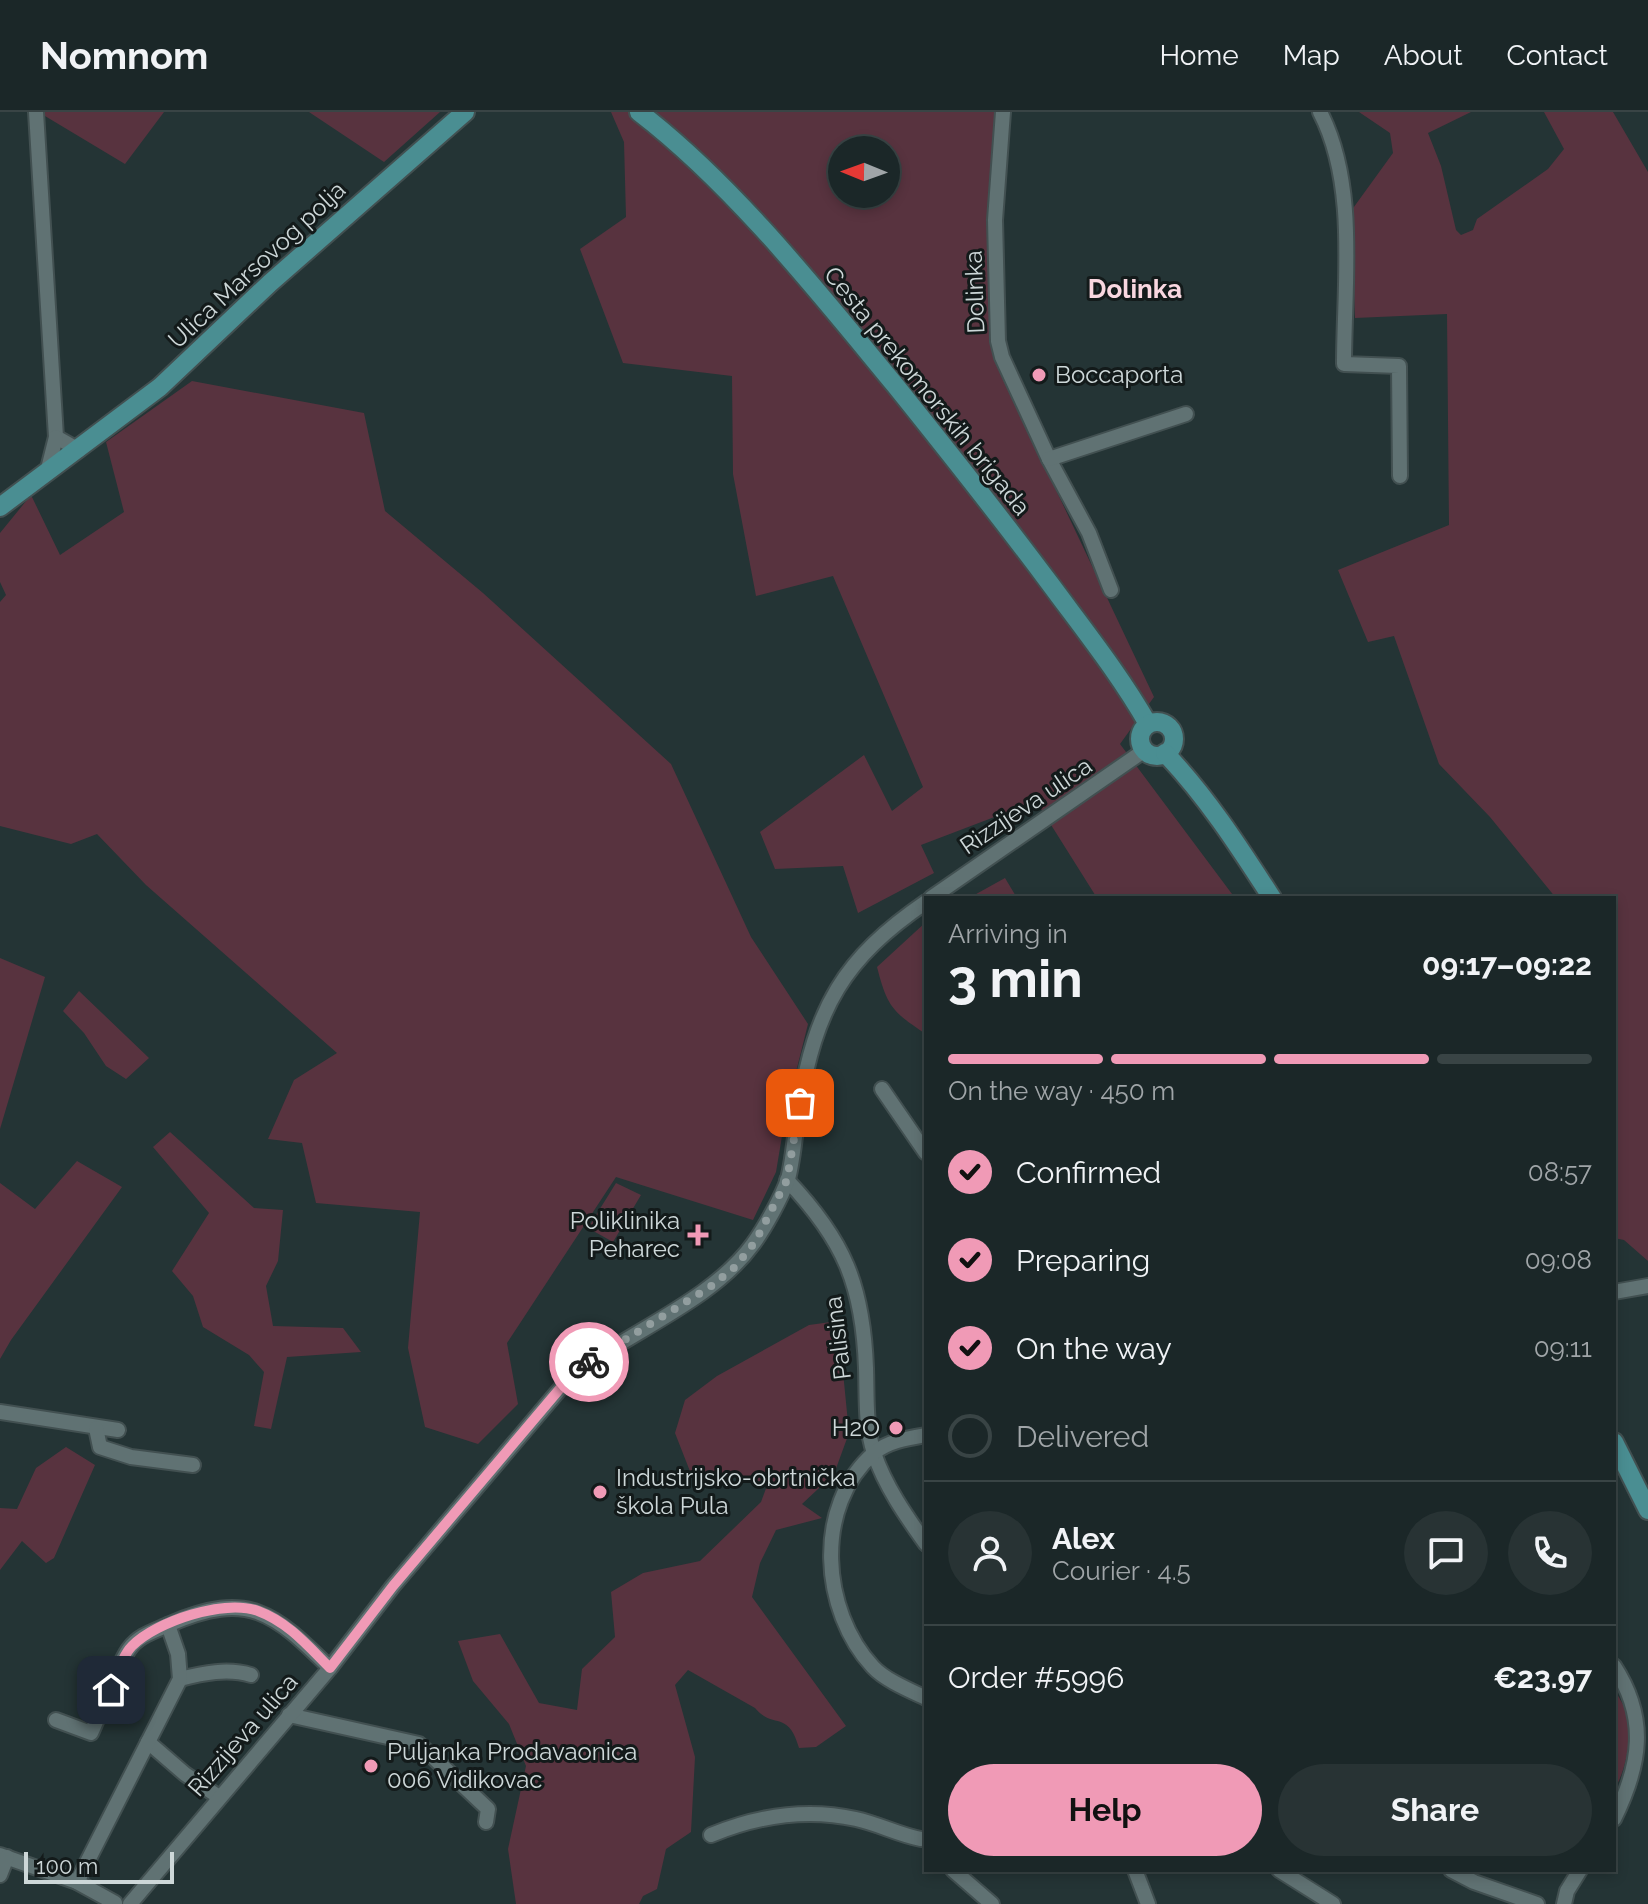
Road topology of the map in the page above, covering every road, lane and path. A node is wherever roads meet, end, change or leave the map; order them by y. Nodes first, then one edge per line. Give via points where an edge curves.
1 (36, 112) edge
2 (465, 112) edge
3 (639, 112) edge
4 (1003, 112) edge
5 (1320, 112) edge
6 (1186, 414) dead end
7 (56, 437) junction
8 (79, 450) junction
9 (1049, 459) junction
10 (47, 473) junction
11 (1400, 476) dead end
12 (0, 507) edge
13 (1111, 590) dead end
14 (1148, 724) junction
15 (1145, 750) junction
16 (1165, 753) junction
17 (934, 896) edge
18 (1271, 896) edge
19 (924, 903) edge
20 (882, 1089) dead end
21 (924, 1150) edge
22 (787, 1180) junction
23 (1648, 1286) edge
24 (1616, 1292) edge
25 (0, 1412) edge
26 (96, 1428) junction
27 (118, 1430) dead end
28 (924, 1435) edge
29 (1616, 1446) edge
30 (874, 1453) junction
31 (193, 1465) dead end
32 (1648, 1510) edge
33 (924, 1541) edge
34 (168, 1625) junction
35 (330, 1668) junction
36 (1616, 1669) edge
37 (251, 1675) dead end
38 (180, 1679) junction
39 (924, 1697) edge
40 (289, 1715) junction
41 (56, 1720) dead end
42 (148, 1742) junction
43 (219, 1797) junction
44 (1616, 1810) edge
45 (486, 1822) dead end
46 (711, 1835) dead end
47 (924, 1838) edge
48 (4, 1856) edge
49 (955, 1872) edge
50 (1136, 1872) edge
51 (1282, 1872) edge
52 (1455, 1872) edge
53 (1579, 1872) edge
54 (0, 1875) edge
55 (77, 1882) junction
56 (128, 1903) edge
57 (992, 1904) edge
58 (1148, 1904) edge
59 (1333, 1904) edge
60 (1537, 1904) edge
61 (1564, 1904) edge

1 - 7 street
2 - 8 main road, Ulica Marsovog polja via 160,387
3 - 14 main road, Cesta prekomorskih brigada via 759,226 944,445 1126,687
4 - 9 street, Dolinka via 995,220 998,341
5 - 11 street via 1338,157 1345,213 1344,364 1399,366
6 - 9 street
7 - 8 street
7 - 10 street
8 - 10 main road, Ulica Marsovog polja
9 - 13 street, Dolinka via 1089,533
10 - 12 main road, Ulica Marsovog polja
14 - 15 main road via 1140,734
14 - 16 main road via 1161,722 1171,730 1173,743
15 - 16 main road
15 - 17 street, Rizzijeva ulica
16 - 18 main road via 1199,791
19 - 22 street, Rizzijeva ulica via 867,948 831,998 818,1027
20 - 21 street
22 - 30 street, Palisina via 825,1222 852,1277 861,1312
22 - 35 street, Rizzijeva ulica via 755,1242 735,1267 571,1376
23 - 24 street
25 - 26 street
26 - 27 street
26 - 31 street via 100,1447
28 - 30 street
29 - 32 main road
30 - 33 street, Palisina
30 - 39 street via 853,1478 838,1509 832,1582 843,1621 873,1668
34 - 35 street via 217,1609 257,1611 290,1628
34 - 38 street
34 - 41 street via 149,1631 129,1648 91,1733
35 - 40 street, Rizzijeva ulica
36 - 44 street via 1636,1706 1639,1727 1637,1754
37 - 38 street via 204,1672
38 - 42 street
40 - 43 street, Rizzijeva ulica
40 - 45 street via 419,1744 488,1809
42 - 43 street
42 - 55 street
43 - 56 street, Rizzijeva ulica
46 - 47 street via 753,1820 827,1814
48 - 54 street
48 - 55 street
49 - 57 street
50 - 58 street
51 - 59 street
52 - 60 street
53 - 61 street
55 - 56 street

